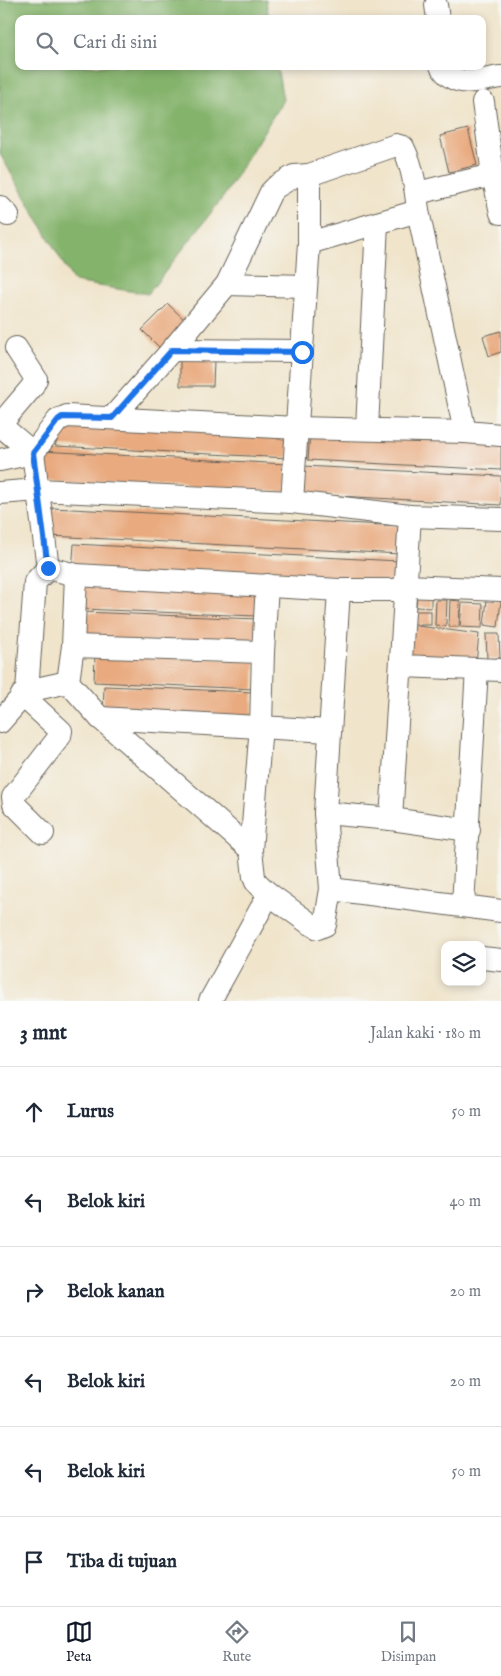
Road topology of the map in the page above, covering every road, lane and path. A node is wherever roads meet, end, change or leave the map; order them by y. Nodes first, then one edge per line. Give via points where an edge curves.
1 (444, 70) edge
2 (501, 77) edge
3 (482, 102) dead end
4 (497, 174) edge
5 (310, 175) junction
6 (417, 202) junction
7 (501, 213) edge
8 (377, 224) junction
9 (309, 243) junction
10 (226, 284) junction
11 (306, 286) junction
12 (16, 348) dead end
13 (172, 350) junction
14 (302, 352) junction
15 (112, 418) junction
16 (0, 425) edge
17 (297, 428) junction
18 (367, 429) junction
19 (465, 432) junction
20 (501, 435) edge
21 (33, 453) junction
22 (0, 460) edge
23 (38, 490) junction
24 (0, 493) edge
25 (292, 502) junction
26 (410, 516) junction
27 (501, 519) edge
28 (48, 568) junction
29 (76, 575) junction
30 (268, 585) junction
31 (406, 586) junction
32 (339, 590) junction
33 (501, 590) edge
34 (74, 646) junction
35 (263, 652) junction
36 (401, 666) junction
37 (477, 669) junction
38 (501, 670) edge
39 (68, 682) junction
40 (25, 693) junction
41 (100, 718) junction
42 (0, 722) edge
43 (261, 726) junction
44 (330, 731) junction
45 (325, 813) junction
46 (391, 819) junction
47 (469, 830) junction
48 (43, 833) dead end
49 (251, 850) junction
50 (331, 890) junction
51 (269, 894) junction
52 (463, 905) junction
53 (501, 911) edge
54 (486, 958) edge
55 (501, 960) edge
56 (210, 1001) edge

1 - 2 street via 450,78 460,82
3 - 4 street
4 - 6 street
4 - 7 street
5 - 6 street via 400,145 406,154
5 - 9 street
5 - 10 street via 294,176 271,192
6 - 8 street
6 - 19 street
8 - 9 street
8 - 18 street
9 - 11 street
10 - 11 street
10 - 13 street
11 - 14 street
12 - 16 street via 36,379
13 - 14 street
13 - 15 street
14 - 17 street
15 - 17 street
15 - 21 street via 62,417
16 - 21 street
17 - 18 street
17 - 25 street
18 - 19 street
19 - 20 street
21 - 22 street
21 - 23 street
23 - 24 street
23 - 25 street
23 - 28 street
25 - 26 street
26 - 27 street
26 - 31 street
28 - 29 street
28 - 40 street via 35,582
29 - 30 street
29 - 34 street
30 - 32 street
30 - 35 street
31 - 32 street via 395,590
31 - 33 street
31 - 36 street
32 - 44 street
34 - 35 street
34 - 39 street
35 - 43 street
36 - 37 street
36 - 46 street
37 - 38 street
37 - 47 street
39 - 40 street
39 - 41 street
40 - 42 street
40 - 48 street via 61,731 12,797 14,804
41 - 43 street
41 - 49 street
43 - 44 street
43 - 49 street
44 - 45 street
45 - 46 street
45 - 50 street
46 - 47 street
47 - 52 street
49 - 51 street via 256,882
50 - 51 street via 325,924 318,928
50 - 52 street
51 - 56 street
52 - 53 street
54 - 55 street

